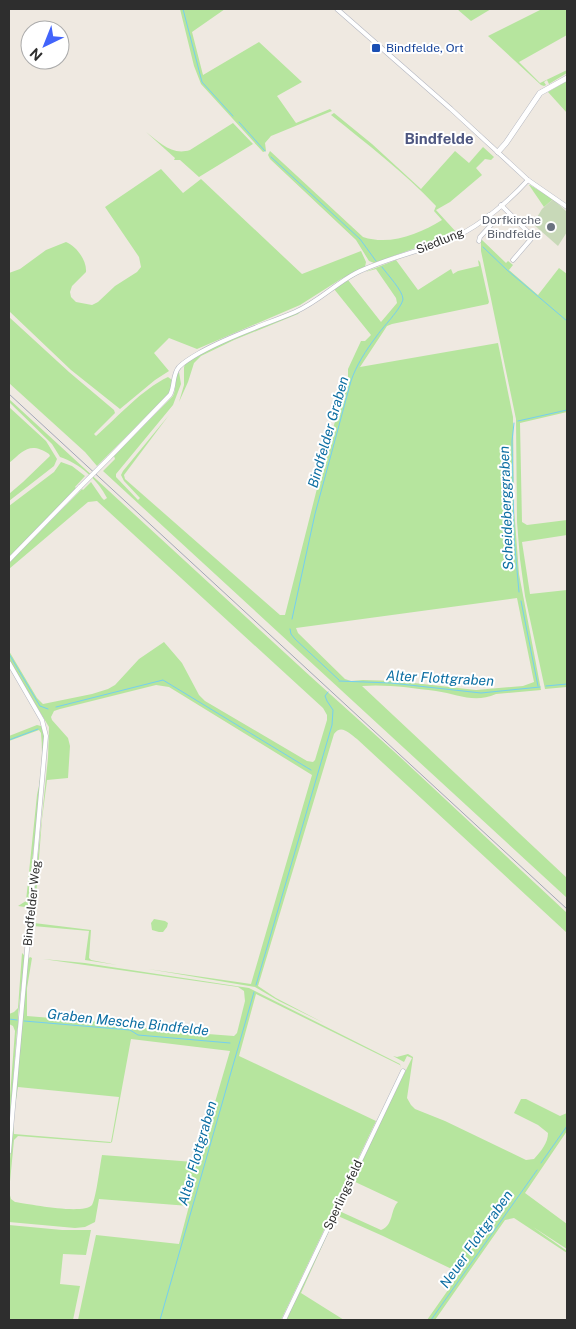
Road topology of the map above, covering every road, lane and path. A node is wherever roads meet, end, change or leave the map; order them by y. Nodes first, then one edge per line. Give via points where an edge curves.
1 (337, 9) edge
2 (567, 78) edge
3 (498, 152) junction
4 (528, 180) junction
5 (501, 205) junction
6 (567, 207) edge
7 (489, 215) junction
8 (479, 241) dead end
9 (513, 260) dead end
10 (9, 560) edge
11 (9, 663) edge
12 (402, 1071) dead end
13 (9, 1152) edge
14 (284, 1320) edge

1 - 3 street
2 - 3 street via 543,91
3 - 4 street
4 - 5 street, Siedlung
4 - 6 street
5 - 7 street, Siedlung
5 - 9 street via 530,234 531,239
7 - 8 street via 492,224
7 - 10 street, Siedlung, bridge via 456,237 373,266 297,311 212,345 185,362 175,374 170,396
11 - 13 street, Bindfelder Weg via 42,720 46,736
12 - 14 street, Sperlingsfeld

